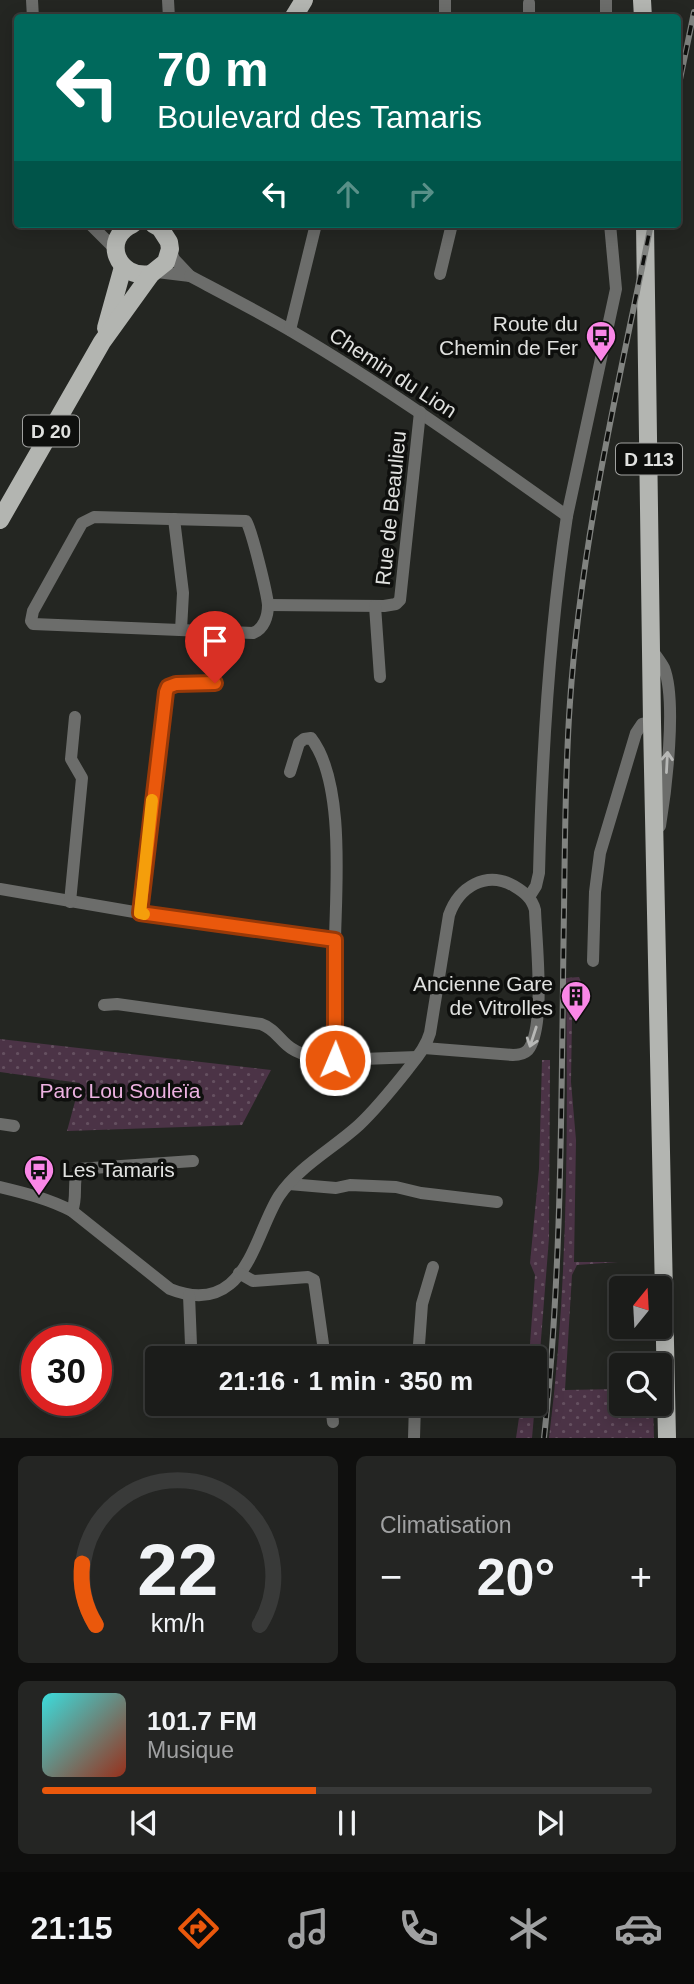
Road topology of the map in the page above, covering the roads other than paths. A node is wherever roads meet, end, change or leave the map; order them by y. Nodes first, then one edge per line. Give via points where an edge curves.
1 (529, 3) dead end
2 (529, 14) edge
3 (93, 228) edge
4 (124, 228) edge
5 (160, 228) edge
6 (175, 228) edge
7 (315, 228) edge
8 (451, 228) edge
9 (610, 228) edge
10 (645, 228) edge
11 (169, 246) junction
12 (119, 259) junction
13 (154, 273) junction
14 (440, 274) dead end
15 (190, 276) junction
16 (290, 330) junction
17 (102, 342) junction
18 (420, 412) junction
19 (567, 516) junction
20 (174, 519) junction
21 (0, 520) edge
22 (268, 605) junction
23 (375, 606) junction
24 (181, 630) junction
25 (652, 650) junction
26 (380, 677) dead end
27 (215, 683) dead end
28 (75, 718) dead end
29 (652, 722) junction
30 (290, 772) dead end
31 (656, 854) junction
32 (0, 889) edge
33 (529, 897) junction
34 (70, 902) junction
35 (140, 913) junction
36 (335, 940) junction
37 (593, 961) dead end
38 (104, 1005) dead end
39 (421, 1052) junction
40 (335, 1060) junction
41 (0, 1124) edge
42 (14, 1126) dead end
43 (193, 1161) dead end
44 (289, 1184) junction
45 (0, 1187) edge
46 (497, 1202) dead end
47 (72, 1211) junction
48 (433, 1268) dead end
49 (239, 1273) junction
50 (189, 1295) junction
51 (191, 1346) edge
52 (323, 1346) edge
53 (419, 1346) edge
54 (332, 1416) edge
55 (415, 1416) edge
56 (333, 1422) dead end
57 (414, 1438) edge
58 (667, 1438) edge

1 - 2 street
3 - 12 street
4 - 12 main road via 117,241
5 - 11 main road
6 - 11 main road
7 - 16 street
8 - 14 street
9 - 19 street via 616,289
10 - 25 main road, D 113
11 - 13 main road via 166,262
11 - 15 street, Chemin du Lion
12 - 13 main road via 136,275
12 - 17 main road, D 20
13 - 15 street, Chemin du Lion
13 - 17 main road, D 20
15 - 16 street, Chemin du Lion
16 - 18 street, Chemin du Lion
17 - 21 main road, D 20
18 - 19 street, Chemin du Lion
18 - 23 street, Rue de Beaulieu via 401,597 396,604
19 - 33 street via 541,772 539,873
20 - 22 street via 246,522
20 - 24 street via 183,593
20 - 24 street via 94,517 85,521 31,621 38,625
22 - 23 street, Rue de Beaulieu
22 - 24 street via 264,623 253,633
23 - 26 street
25 - 29 main road, D 113
31 -> 25 street via 666,790 669,721 664,670
27 - 35 street via 176,684 166,692
28 - 34 street via 71,759 82,778
29 - 31 main road, D 113
29 - 37 street via 642,724 636,733 604,836 595,892
30 - 36 street via 299,743 312,738 320,752 333,807
31 - 58 main road, D 113
32 - 34 street
33 - 39 street via 505,881 491,879 473,884 456,899 449,915 430,1033
33 -> 39 street via 535,910 539,995 538,1020 526,1052
34 - 35 street
35 - 36 street
36 - 40 street
38 - 40 street via 261,1024 292,1049
39 - 40 street
39 - 44 street via 360,1124
41 - 42 street
43 - 47 street via 80,1168 75,1173
44 - 46 street via 396,1187
44 - 49 street
45 - 47 street
47 - 50 street via 170,1289
48 - 53 street via 422,1304
49 - 50 street via 215,1292
49 - 52 street via 253,1281 314,1280
50 - 51 street
54 - 56 street
55 - 57 street

